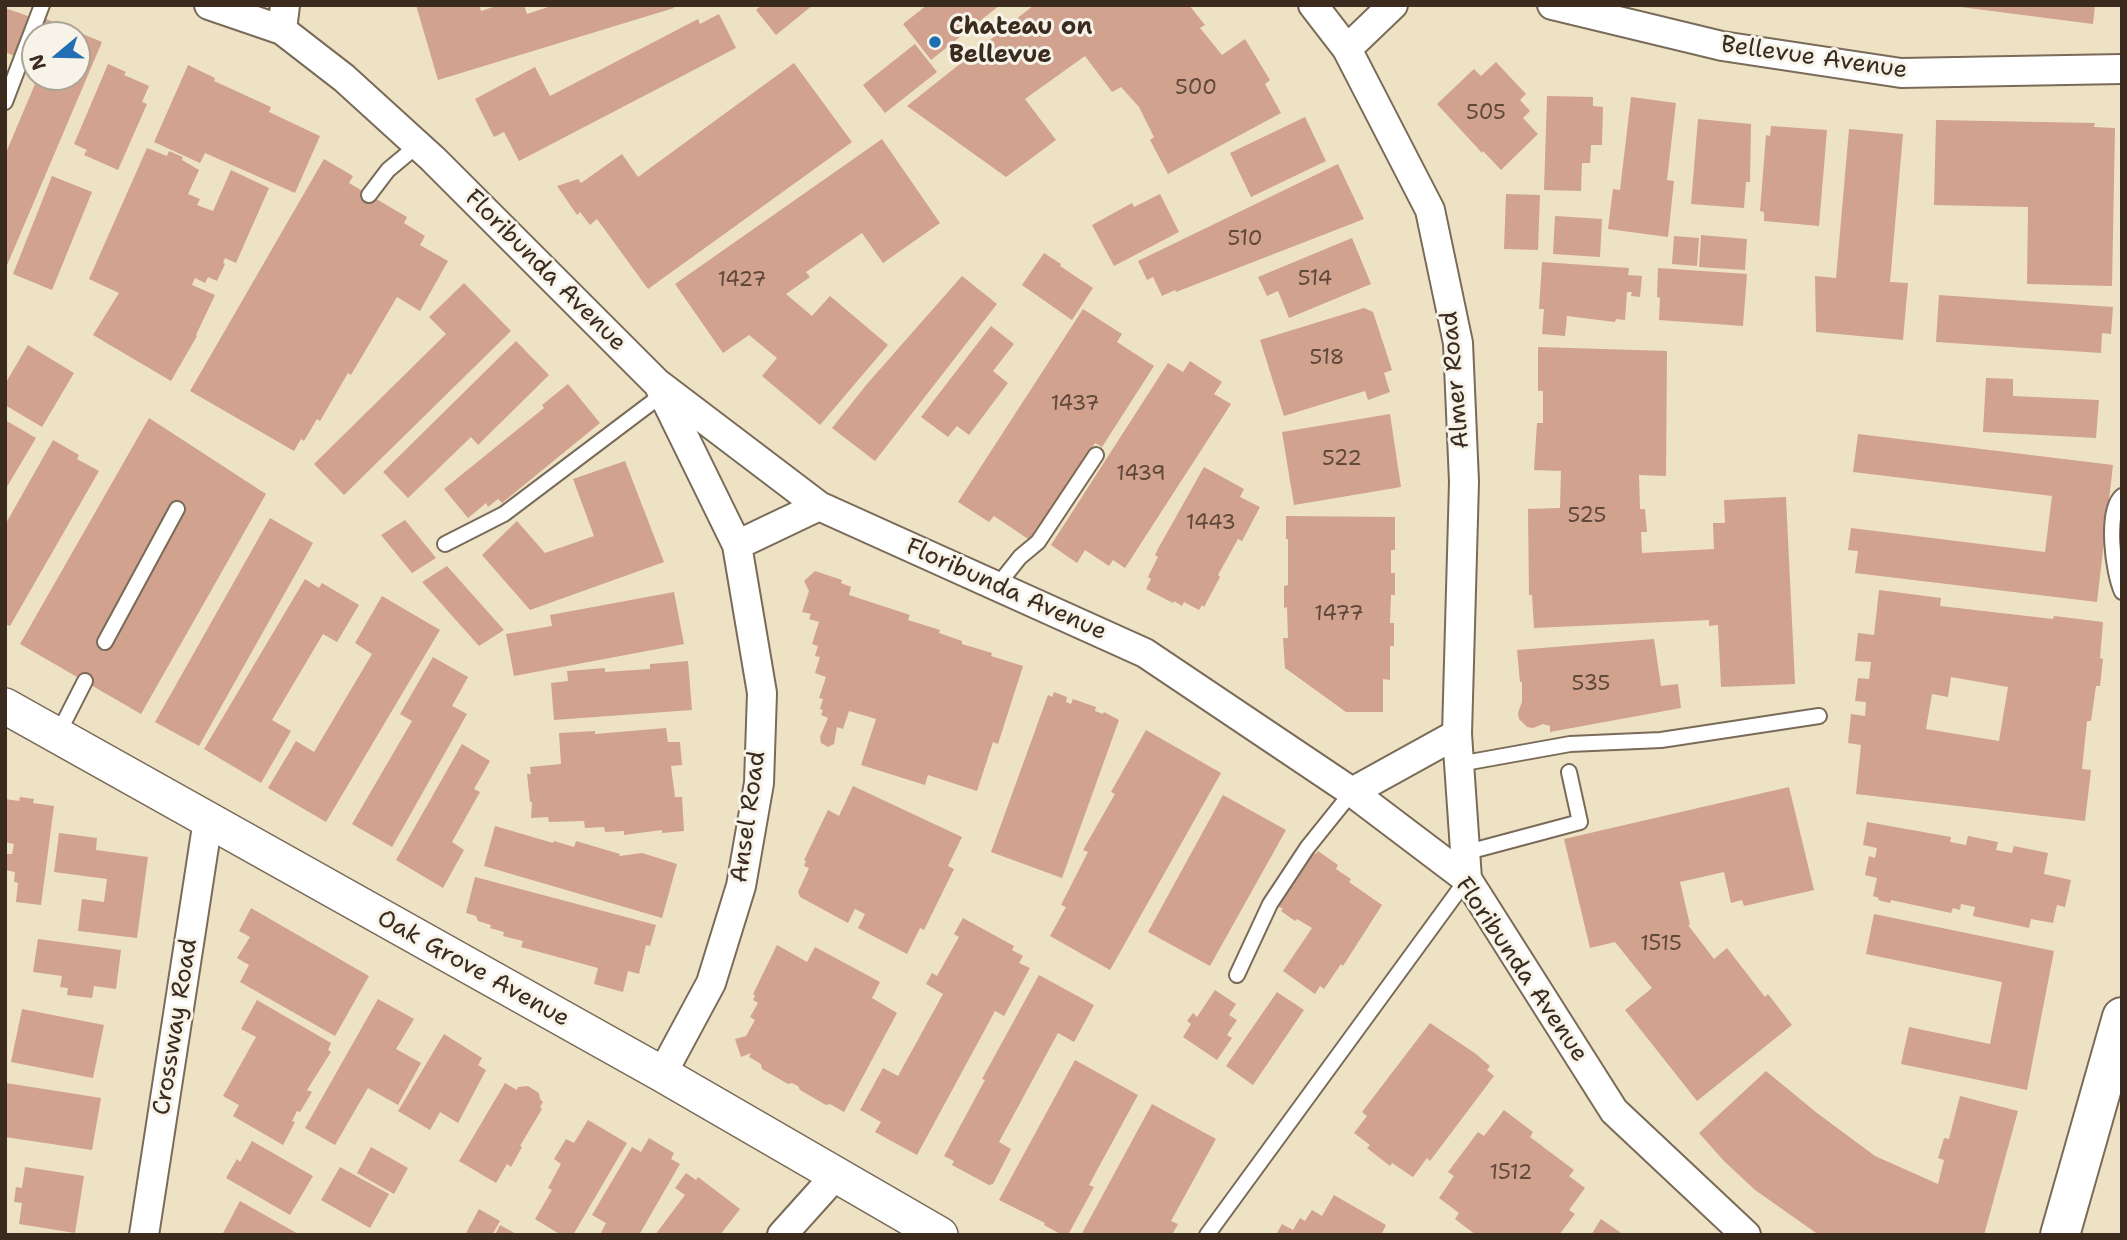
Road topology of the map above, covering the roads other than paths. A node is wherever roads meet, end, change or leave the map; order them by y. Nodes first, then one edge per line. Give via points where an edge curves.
1 (42, 5) edge
2 (209, 5) edge
3 (1313, 5) edge
4 (1393, 5) edge
5 (1552, 5) edge
6 (283, 18) edge
7 (1346, 49) junction
8 (2122, 69) edge
9 (5, 102) edge
10 (418, 145) junction
11 (369, 195) dead end
12 (660, 388) junction
13 (1096, 455) dead end
14 (2122, 496) edge
15 (819, 506) junction
16 (177, 509) dead end
17 (445, 544) dead end
18 (737, 545) junction
19 (998, 586) junction
20 (2122, 592) edge
21 (105, 642) dead end
22 (85, 681) dead end
23 (5, 706) edge
24 (1819, 716) dead end
25 (1457, 734) junction
26 (58, 736) junction
27 (1458, 764) junction
28 (1569, 772) dead end
29 (1352, 792) junction
30 (208, 820) junction
31 (1466, 866) junction
32 (1237, 975) dead end
33 (2122, 1017) edge
34 (662, 1074) junction
35 (835, 1176) junction
36 (144, 1235) edge
37 (782, 1235) edge
38 (940, 1235) edge
39 (1207, 1235) edge
40 (1746, 1235) edge
41 (2060, 1235) edge

1 - 9 lane
2 - 6 street, Floribunda Avenue
3 - 7 street, Almer Road
4 - 7 street
5 - 8 street, Bellevue Avenue via 1722,46 1901,73
6 - 10 street, Floribunda Avenue
7 - 25 street, Almer Road via 1430,210 1458,343 1464,482
10 - 11 lane via 388,170
10 - 12 street, Floribunda Avenue
12 - 15 street, Floribunda Avenue
12 - 17 lane via 504,514
12 - 18 street, Ansel Road
13 - 19 lane via 1038,542
14 - 20 lane via 2113,516 2113,568
15 - 18 street
15 - 19 street, Floribunda Avenue
16 - 21 lane
18 - 34 street, Ansel Road via 762,694 759,783 741,886 711,983
19 - 29 street, Floribunda Avenue via 1145,653
22 - 26 lane
23 - 26 street, Oak Grove Avenue
24 - 27 lane via 1661,740 1570,744
25 - 27 street, Almer Road
25 - 29 street
26 - 30 street, Oak Grove Avenue
27 - 31 street, Almer Road
28 - 31 lane via 1580,822
29 - 31 street, Floribunda Avenue
29 - 32 lane via 1270,904
30 - 34 street, Oak Grove Avenue
30 - 36 street, Crossway Road
31 - 39 lane
31 - 40 street, Floribunda Avenue via 1614,1111
33 - 41 main road
34 - 35 street, Oak Grove Avenue
35 - 37 street
35 - 38 street, Oak Grove Avenue

